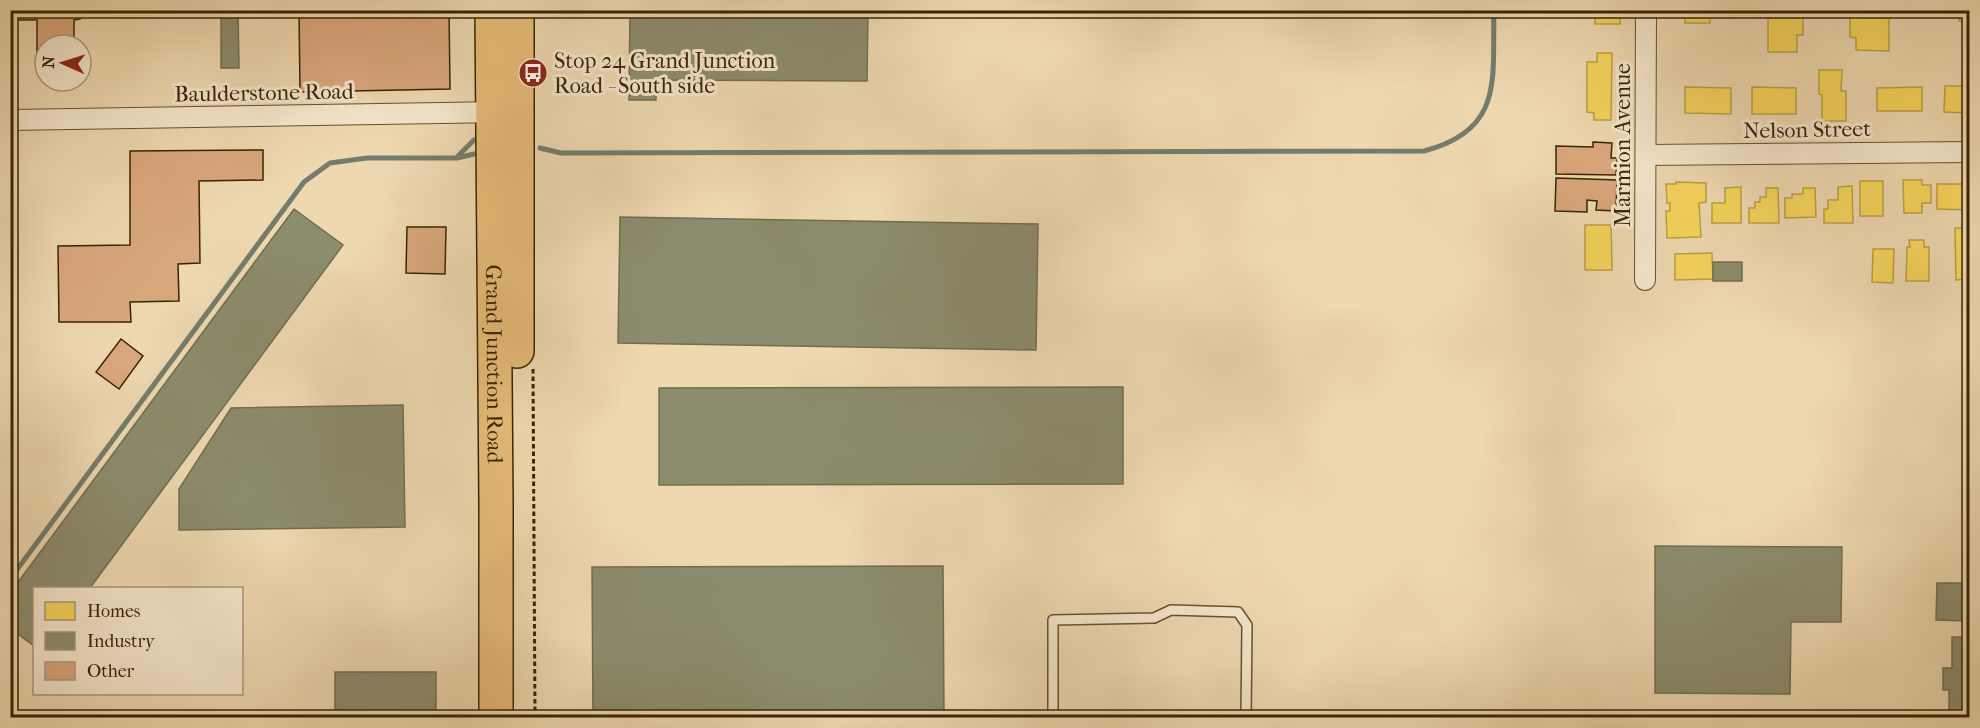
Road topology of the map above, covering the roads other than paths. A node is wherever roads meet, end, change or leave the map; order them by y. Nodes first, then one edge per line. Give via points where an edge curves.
1 (492, 10) edge
2 (518, 10) edge
3 (1646, 10) edge
4 (505, 112) junction
5 (10, 120) edge
6 (1970, 152) edge
7 (1646, 155) junction
8 (1645, 280) dead end
9 (507, 502) junction
10 (496, 717) edge
11 (519, 717) edge
12 (1053, 717) edge
13 (1245, 717) edge

1 - 4 highway, Grand Junction Road
2 - 4 highway, Grand Junction Road
3 - 7 street, Marmion Avenue
4 - 5 street, Baulderstone Road
4 - 9 highway, Grand Junction Road
6 - 7 street, Nelson Street
7 - 8 street, Marmion Avenue
9 - 10 highway, Grand Junction Road
9 - 11 highway, Grand Junction Road
12 - 13 lane via 1053,620 1154,618 1171,610 1238,612 1247,625

